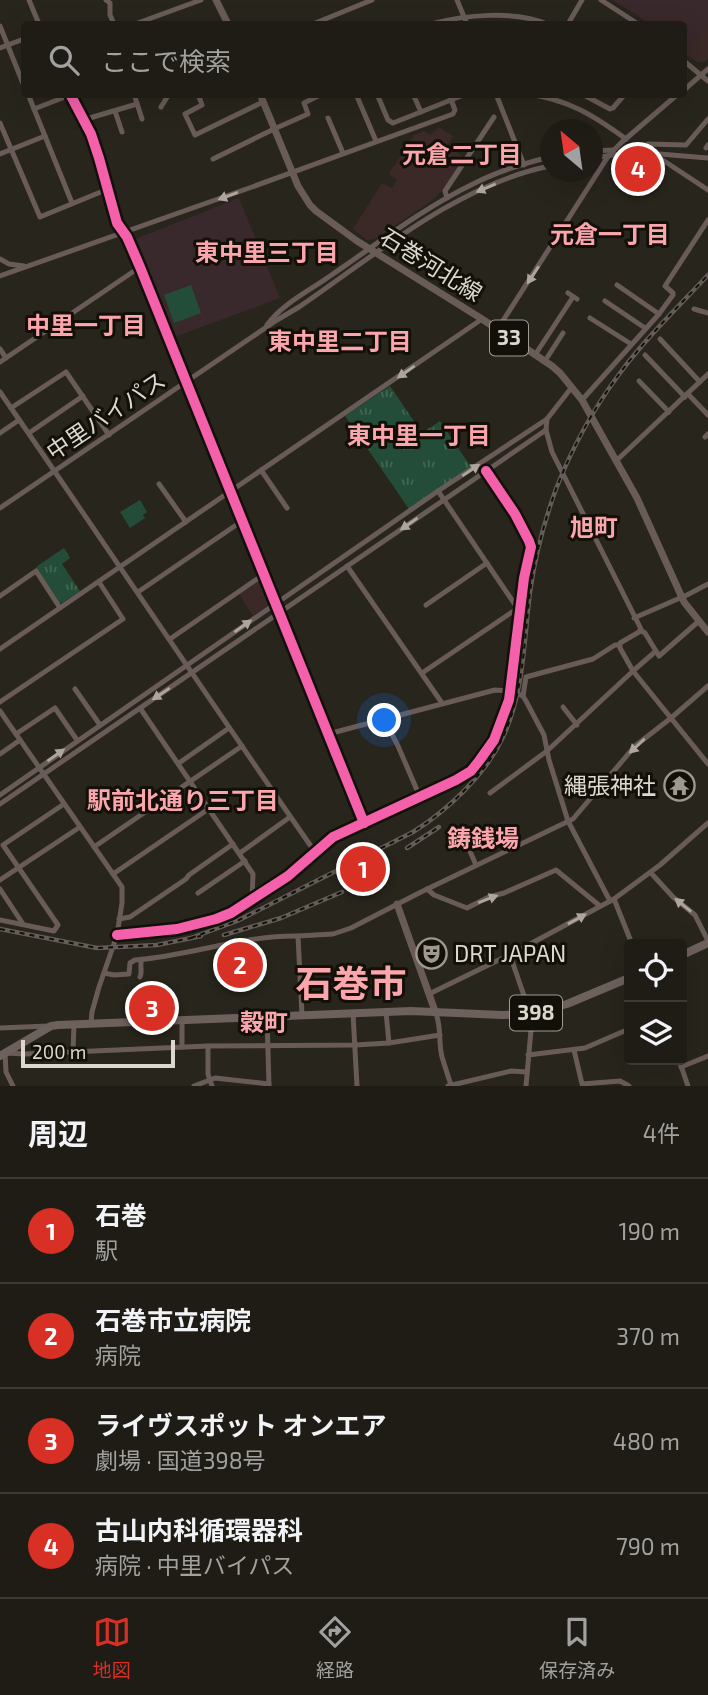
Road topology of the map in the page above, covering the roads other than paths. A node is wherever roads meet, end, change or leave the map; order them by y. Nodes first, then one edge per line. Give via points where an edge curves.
1 (29, 0) edge
2 (106, 0) edge
3 (201, 0) edge
4 (216, 0) edge
5 (372, 0) edge
6 (457, 0) edge
7 (582, 0) edge
8 (601, 0) edge
9 (464, 18) junction
10 (38, 21) edge
11 (113, 21) edge
12 (143, 21) edge
13 (226, 21) edge
14 (320, 21) edge
15 (448, 21) edge
16 (466, 21) edge
17 (533, 21) edge
18 (570, 21) edge
19 (633, 21) edge
20 (0, 26) edge
21 (21, 40) edge
22 (8, 45) junction
23 (0, 48) edge
24 (687, 63) edge
25 (708, 69) edge
26 (701, 75) junction
27 (21, 78) edge
28 (708, 81) edge
29 (687, 87) edge
30 (30, 98) edge
31 (63, 98) edge
32 (72, 98) edge
33 (135, 98) edge
34 (167, 98) edge
35 (199, 98) edge
36 (262, 98) edge
37 (314, 98) edge
38 (358, 98) edge
39 (379, 98) edge
40 (415, 98) edge
41 (448, 98) edge
42 (450, 98) edge
43 (498, 98) edge
44 (544, 98) edge
45 (592, 98) edge
46 (621, 98) edge
47 (673, 98) edge
48 (137, 104) junction
49 (161, 107) dead end
50 (34, 109) junction
51 (116, 111) junction
52 (421, 112) junction
53 (494, 117) dead end
54 (328, 118) dead end
55 (142, 119) dead end
56 (708, 119) edge
57 (83, 120) junction
58 (0, 123) edge
59 (274, 129) junction
60 (122, 132) dead end
61 (44, 136) junction
62 (626, 139) junction
63 (376, 141) junction
64 (11, 150) junction
65 (603, 152) edge
66 (642, 152) junction
67 (344, 153) junction
68 (612, 153) junction
69 (651, 153) junction
70 (0, 155) edge
71 (603, 155) edge
72 (708, 158) edge
73 (213, 159) dead end
74 (540, 160) edge
75 (524, 164) junction
76 (540, 169) edge
77 (292, 172) junction
78 (527, 172) junction
79 (108, 188) junction
80 (708, 190) edge
81 (447, 198) junction
82 (72, 203) junction
83 (708, 220) edge
84 (123, 233) junction
85 (373, 251) junction
86 (0, 259) edge
87 (27, 267) junction
88 (140, 267) junction
89 (0, 276) edge
90 (617, 285) dead end
91 (572, 296) dead end
92 (605, 301) dead end
93 (694, 309) dead end
94 (708, 313) edge
95 (659, 314) junction
96 (590, 318) dead end
97 (482, 319) junction
98 (645, 328) junction
99 (497, 330) junction
100 (563, 333) dead end
101 (660, 339) dead end
102 (631, 344) junction
103 (0, 349) edge
104 (535, 355) junction
105 (645, 355) dead end
106 (6, 358) junction
107 (545, 361) junction
108 (0, 362) edge
109 (708, 374) edge
110 (639, 381) dead end
111 (186, 382) junction
112 (700, 382) junction
113 (572, 387) junction
114 (0, 392) edge
115 (686, 395) junction
116 (83, 396) junction
117 (582, 400) junction
118 (11, 408) junction
119 (668, 412) junction
120 (708, 415) edge
121 (547, 419) junction
122 (19, 420) junction
123 (546, 430) junction
124 (0, 433) edge
125 (29, 433) junction
126 (109, 435) junction
127 (616, 461) junction
128 (261, 470) junction
129 (55, 471) junction
130 (486, 471) junction
131 (159, 484) dead end
132 (230, 491) junction
133 (438, 491) junction
134 (444, 500) junction
135 (0, 508) edge
136 (287, 508) dead end
137 (242, 521) junction
138 (186, 522) junction
139 (373, 536) junction
140 (379, 545) junction
141 (487, 563) junction
142 (120, 566) junction
143 (347, 566) junction
144 (263, 575) junction
145 (99, 582) junction
146 (708, 585) edge
147 (138, 592) junction
148 (0, 596) edge
149 (681, 597) junction
150 (275, 603) junction
151 (426, 605) dead end
152 (60, 608) junction
153 (519, 610) junction
154 (279, 613) junction
155 (634, 618) junction
156 (699, 621) junction
157 (640, 630) junction
158 (708, 632) edge
159 (170, 639) junction
160 (619, 645) junction
161 (0, 649) edge
162 (656, 651) junction
163 (187, 665) junction
164 (632, 671) junction
165 (191, 673) junction
166 (422, 673) junction
167 (708, 686) edge
168 (75, 689) dead end
169 (511, 691) junction
170 (523, 696) junction
171 (0, 702) edge
172 (442, 703) junction
173 (563, 706) dead end
174 (140, 708) junction
175 (0, 711) edge
176 (384, 719) junction
177 (671, 719) junction
178 (8, 722) junction
179 (100, 725) junction
180 (577, 725) junction
181 (0, 728) edge
182 (229, 728) junction
183 (328, 734) junction
184 (18, 737) junction
185 (77, 740) junction
186 (242, 747) junction
187 (547, 751) junction
188 (0, 754) edge
189 (178, 763) junction
190 (708, 764) edge
191 (39, 768) junction
192 (43, 774) junction
193 (191, 781) junction
194 (490, 793) dead end
195 (0, 795) edge
196 (420, 797) junction
197 (0, 804) edge
198 (64, 804) junction
199 (210, 808) junction
200 (290, 817) junction
201 (568, 821) junction
202 (364, 823) junction
203 (708, 823) edge
204 (80, 827) junction
205 (462, 833) dead end
206 (233, 844) junction
207 (94, 847) junction
208 (315, 852) junction
209 (240, 853) junction
210 (246, 861) junction
211 (476, 865) junction
212 (19, 868) junction
213 (651, 873) junction
214 (113, 874) junction
215 (0, 880) edge
216 (0, 889) edge
217 (427, 889) junction
218 (198, 893) dead end
219 (252, 899) junction
220 (612, 900) junction
221 (397, 904) junction
222 (600, 906) junction
223 (119, 919) junction
224 (0, 920) edge
225 (24, 925) junction
226 (117, 935) junction
227 (298, 936) junction
228 (630, 939) edge
229 (708, 942) edge
230 (687, 952) edge
231 (510, 955) junction
232 (142, 960) junction
233 (104, 973) junction
234 (140, 978) dead end
235 (624, 980) edge
236 (429, 994) junction
237 (436, 1011) junction
238 (386, 1012) junction
239 (353, 1013) junction
240 (531, 1014) junction
241 (302, 1015) junction
242 (267, 1016) junction
243 (182, 1019) junction
244 (92, 1023) junction
245 (74, 1024) junction
246 (51, 1026) junction
247 (28, 1027) junction
248 (0, 1028) edge
249 (624, 1030) edge
250 (440, 1035) junction
251 (27, 1040) junction
252 (388, 1043) junction
253 (355, 1045) junction
254 (208, 1046) junction
255 (268, 1046) junction
256 (182, 1047) junction
257 (574, 1050) junction
258 (73, 1052) junction
259 (3, 1054) edge
260 (528, 1055) junction
261 (708, 1056) edge
262 (681, 1067) joint
263 (527, 1072) junction
264 (211, 1083) edge
265 (269, 1085) edge
266 (13, 1086) edge
267 (194, 1086) edge
268 (357, 1086) edge
269 (449, 1086) edge
270 (526, 1086) edge
271 (629, 1086) edge
272 (688, 1086) edge

1 - 10 street
2 - 11 street
3 - 12 street
4 - 13 main road
5 - 14 street
6 - 9 street
7 - 18 street
8 - 19 street
9 - 15 street
9 - 16 street
9 - 17 street via 503,16
20 - 22 street
21 - 22 street
22 - 23 street
22 - 27 street
24 - 26 street
25 - 26 street
26 - 28 street
26 - 29 street
30 - 50 street
31 - 50 street
32 - 57 street
33 - 48 street
34 - 49 street
35 - 36 street via 202,105 185,114 195,135
36 - 59 main road, 石巻河北線 / 33
37 - 59 street via 304,103 308,114
38 - 63 street
39 - 52 street via 390,122
40 - 52 street
41 - 52 street
42 - 63 street via 455,113
43 - 75 street
44 - 62 street via 583,110
45 - 46 street via 611,109
47 - 62 street
48 - 51 street
48 - 55 street
50 - 61 street
51 - 57 street
51 - 60 street
53 - 81 street via 445,191
54 - 67 street
56 - 66 street via 686,145 649,144
57 - 79 street
58 - 64 street
59 - 73 street
59 - 77 main road, 石巻河北線 / 33
61 - 64 street
61 - 82 street
62 - 68 street
63 - 67 street
64 - 70 street
64 - 82 street via 40,217
65 - 68 street
66 - 68 street
66 - 69 street
67 - 77 street
68 - 71 street
68 -> 99 street
69 - 72 street
69 - 80 street
74 - 75 street, 中里バイパス
75 - 78 street
75 - 81 street, 中里バイパス
76 - 78 street, 中里バイパス
77 -> 84 street
77 - 85 main road, 石巻河北線 / 33 via 316,211
78 -> 85 street, 中里バイパス via 476,191
79 - 82 street
79 - 84 street
81 - 85 street, 中里バイパス
83 - 95 street via 665,286 673,295
84 - 87 street
84 - 88 street
85 - 97 main road, 石巻河北線 / 33
85 - 111 street, 中里バイパス via 301,306
86 - 87 street
87 - 89 street
88 - 106 street
88 - 111 street
90 - 95 street
91 - 104 street
92 - 98 street
93 - 94 street
95 - 98 street
96 - 102 street
97 - 99 main road, 石巻河北線 / 33
97 -> 128 street
98 - 102 street
99 - 104 main road, 石巻河北線 / 33
100 - 107 street
101 - 112 street
102 - 117 street
103 - 106 street
104 - 107 main road, 石巻河北線 / 33
105 - 115 street
106 - 108 street
107 - 113 main road, 石巻河北線 / 33
109 - 112 street
110 - 119 street
111 - 126 street, 中里バイパス
111 - 132 street
112 - 115 street
113 - 117 main road, 石巻河北線 / 33
113 - 121 street
114 - 118 street
115 - 119 street
115 - 120 street
116 - 118 street via 66,372
116 - 125 street
116 - 126 street
117 - 127 main road, 石巻河北線 / 33
118 - 122 street
119 - 127 street
121 - 123 street
133 -> 121 street
122 - 124 street
122 - 125 street
123 - 130 street
123 - 155 street via 552,452
125 - 129 street
126 - 129 street, 中里バイパス
127 - 149 main road, 石巻河北線 / 33
128 - 132 street
128 - 136 street
129 - 135 street, 中里バイパス
129 - 142 street
130 - 134 street
130 - 153 street via 531,547
131 - 138 street
132 - 137 street
132 - 138 street
133 - 134 street
133 - 139 street
134 -> 140 street
134 - 141 street
137 - 144 street
137 - 147 street
138 - 142 street
139 - 140 street
139 - 150 street
140 - 143 street
141 - 151 street
141 - 153 street
142 - 145 street
142 - 147 street
143 - 154 street
143 - 166 street
144 - 150 street
144 - 159 street
145 - 152 street
145 - 171 street via 123,619
146 - 149 street
147 - 159 street
148 - 152 street via 36,571
149 - 155 street
149 - 156 main road, 石巻河北線 / 33
150 - 154 street
163 -> 150 street
152 - 161 street
153 - 166 street
153 - 169 street
154 - 165 street
154 - 183 street
155 - 157 street
156 - 158 main road, 石巻河北線 / 33
156 - 162 street via 659,656
157 - 160 street
157 - 162 street
159 - 163 street
160 - 164 street
160 - 170 street via 593,659 526,677
162 - 164 street
163 - 165 street
163 - 179 street
164 - 177 street
164 - 180 street
165 -> 174 street
165 - 182 street
166 - 172 street
167 - 177 street
168 - 179 street
169 - 170 street
169 - 172 street via 495,690
169 - 196 street via 494,740 471,771
170 - 187 street
172 - 176 street
173 - 180 street
174 - 189 street
174 - 192 street
175 - 178 street
176 - 183 street
176 - 196 street
177 - 190 street
177 -> 201 street via 635,746
178 - 181 street
178 - 184 street
179 - 185 street
180 - 187 street
182 - 186 street
182 - 189 street
183 - 202 street
184 - 185 street via 55,708
184 - 188 street
184 - 191 street
191 -> 185 street
186 - 193 street
186 - 200 street
187 - 194 street
187 - 201 street
189 - 193 street
191 - 192 street
191 - 195 street
192 - 197 street
192 - 198 street
193 - 199 street
193 - 207 street
196 - 202 street
198 - 204 street
198 - 212 street via 3,845
199 - 206 street
199 - 214 street
200 - 208 street
200 - 209 street
201 - 211 street
201 - 220 street
202 - 208 street via 333,837
203 - 213 street
204 - 207 street
204 - 212 street
205 - 211 street
206 - 209 street
206 - 223 street via 130,917
207 - 214 street
208 - 219 street
209 - 210 street
210 - 218 street
210 - 219 street via 253,876
211 - 217 street
212 - 215 street
212 - 225 street via 58,925 54,931
213 - 220 street
229 -> 213 street via 695,915
214 - 223 street via 122,890
216 - 225 street
217 - 221 street
217 -> 222 street via 467,908 556,870
219 - 226 street via 216,919 177,929
220 - 222 street
220 - 228 street
221 - 227 street via 342,932
221 - 236 main road
231 -> 222 street
223 - 226 street
224 - 225 street
226 - 233 street
227 - 232 street via 267,937
227 - 241 street
229 - 230 highway
231 - 236 street
231 - 240 street
232 - 233 street via 130,963 129,974
232 - 234 street
233 - 244 street
235 - 240 highway, 398
236 - 237 main road
237 - 238 highway, 398
237 - 240 highway, 398
237 - 250 street
238 - 239 highway, 398
238 - 252 street
239 - 241 highway, 398
239 - 253 street
240 - 260 street
241 - 242 highway, 398
242 - 243 highway, 398
242 - 255 street
243 - 244 highway, 398
243 - 256 street
244 - 245 highway, 398
245 - 246 highway, 398
245 - 258 street
246 - 247 street
246 - 251 highway, 398
247 - 248 street
247 - 251 street via 31,1034
249 - 257 street
250 - 252 street
250 - 269 street
251 - 259 highway, 398
252 - 253 street
253 - 255 street
253 - 268 street
254 - 255 street
254 - 256 street
254 - 264 street
255 - 265 street
256 - 258 street
257 - 260 street
257 - 271 street via 582,1084 620,1081
258 - 259 street
259 - 266 street
260 - 263 street
261 - 262 street
262 - 272 street
263 - 269 street via 511,1071
263 - 270 street
264 - 265 street via 215,1077
264 - 267 street

